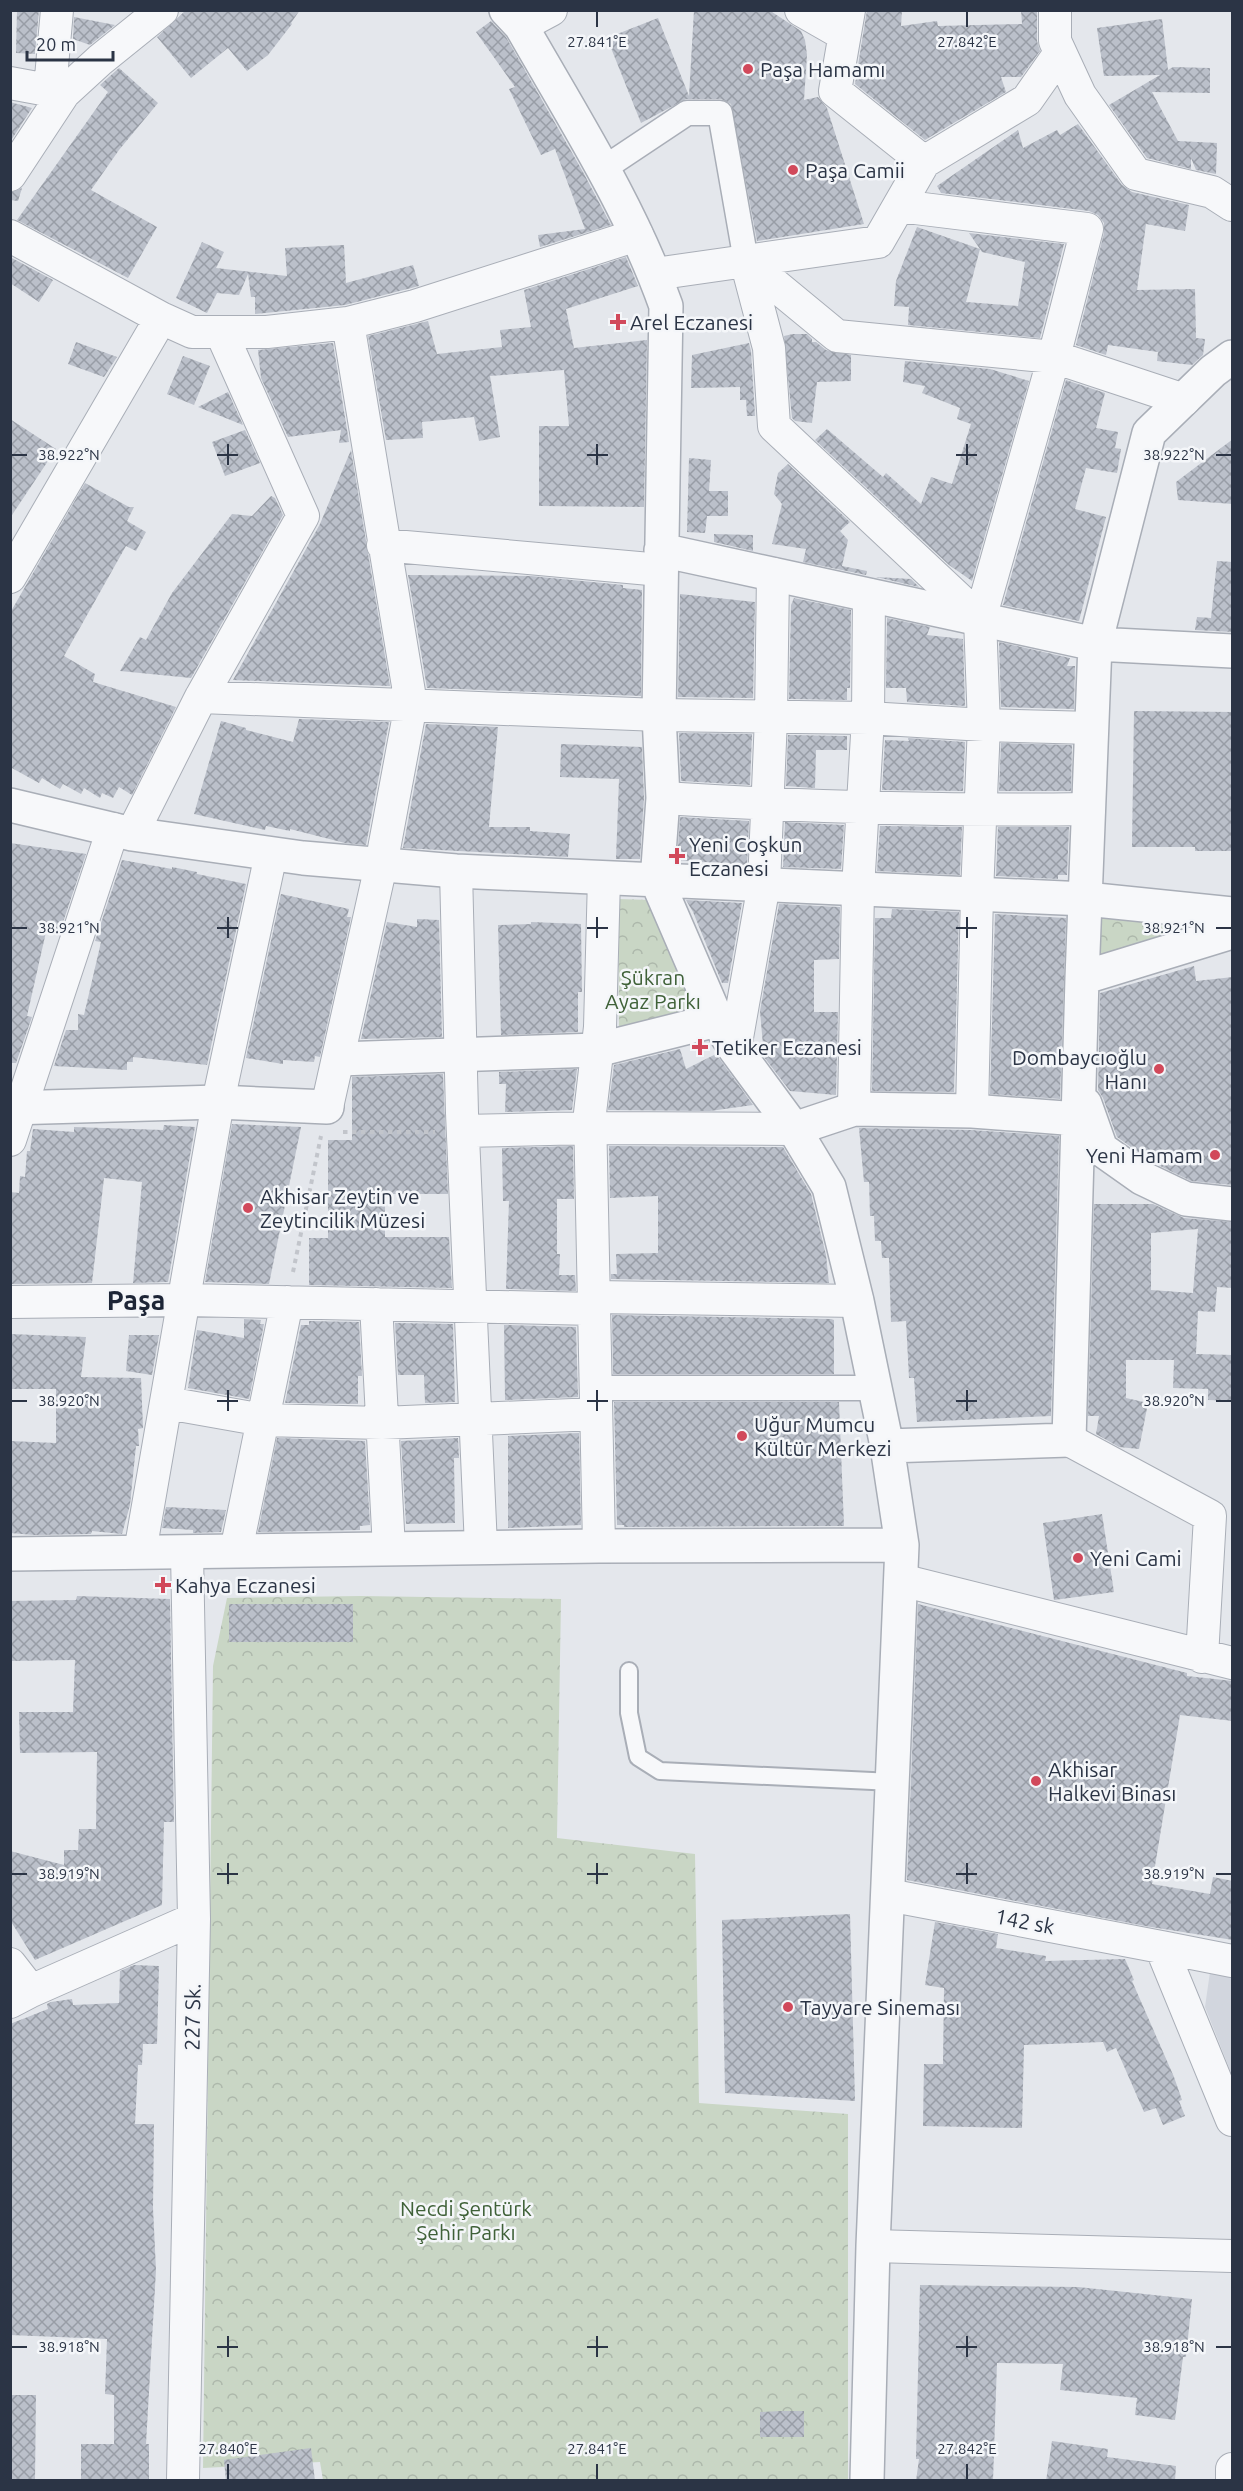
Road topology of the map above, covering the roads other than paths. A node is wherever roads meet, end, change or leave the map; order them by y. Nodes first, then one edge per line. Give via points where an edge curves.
1 (57, 10) edge
2 (162, 10) edge
3 (551, 10) edge
4 (801, 10) edge
5 (1055, 10) edge
6 (514, 18) edge
7 (846, 22) edge
8 (1060, 53) junction
9 (10, 83) edge
10 (57, 91) junction
11 (924, 162) junction
12 (603, 169) junction
13 (10, 176) edge
14 (1233, 205) edge
15 (899, 206) junction
16 (637, 235) junction
17 (10, 236) edge
18 (746, 261) junction
19 (655, 274) junction
20 (161, 318) junction
21 (348, 323) junction
22 (221, 332) junction
23 (1054, 357) junction
24 (1233, 357) edge
25 (1184, 400) junction
26 (383, 545) junction
27 (661, 560) junction
28 (773, 574) junction
29 (10, 577) edge
30 (869, 595) junction
31 (980, 620) junction
32 (1095, 644) junction
33 (1233, 651) edge
34 (201, 697) junction
35 (411, 704) junction
36 (659, 715) junction
37 (771, 718) junction
38 (868, 718) junction
39 (984, 725) junction
40 (1092, 728) junction
41 (663, 798) junction
42 (767, 804) junction
43 (10, 805) edge
44 (862, 809) junction
45 (1089, 809) junction
46 (980, 811) junction
47 (122, 832) junction
48 (270, 854) junction
49 (381, 865) junction
50 (456, 871) junction
51 (604, 878) junction
52 (657, 881) junction
53 (764, 884) junction
54 (858, 889) junction
55 (977, 894) junction
56 (1086, 898) junction
57 (1233, 915) edge
58 (1233, 932) edge
59 (1082, 978) junction
60 (717, 1020) junction
61 (735, 1049) junction
62 (597, 1050) junction
63 (460, 1056) junction
64 (339, 1059) junction
65 (218, 1102) junction
66 (1079, 1103) junction
67 (16, 1108) edge
68 (854, 1109) junction
69 (972, 1111) junction
70 (324, 1120) joint
71 (590, 1128) junction
72 (794, 1129) junction
73 (463, 1131) junction
74 (10, 1140) edge
75 (1233, 1204) edge
76 (186, 1300) junction
77 (857, 1301) junction
78 (10, 1302) edge
79 (287, 1302) junction
80 (594, 1303) junction
81 (376, 1304) junction
82 (470, 1306) junction
83 (875, 1388) junction
84 (603, 1401) junction
85 (167, 1403) junction
86 (475, 1418) junction
87 (263, 1420) junction
88 (382, 1423) junction
89 (1069, 1440) junction
90 (887, 1446) junction
91 (902, 1545) junction
92 (599, 1546) junction
93 (481, 1547) junction
94 (390, 1549) junction
95 (236, 1551) junction
96 (141, 1552) junction
97 (187, 1553) junction
98 (10, 1554) edge
99 (901, 1580) junction
100 (1202, 1657) junction
101 (1233, 1663) edge
102 (629, 1671) dead end
103 (893, 1782) junction
104 (888, 1895) junction
105 (194, 1919) junction
106 (1161, 1947) junction
107 (1233, 1961) edge
108 (10, 1964) edge
109 (21, 1997) edge
110 (1233, 2120) edge
111 (873, 2246) junction
112 (1233, 2256) edge
113 (1233, 2469) edge
114 (183, 2481) edge
115 (867, 2481) edge
116 (1232, 2481) edge

1 - 10 street
2 - 10 street
3 - 6 street
4 - 7 street
5 - 8 street via 1055,41
6 - 12 street
7 - 11 street via 835,91
8 - 11 street via 1027,100
8 - 14 street via 1080,94 1136,174 1212,192
9 - 10 street
10 - 13 street
11 - 15 street
12 - 16 street
12 - 18 street via 687,113 720,113
15 - 18 street via 878,242
15 - 23 street via 1087,229
16 - 19 street
16 - 21 street via 415,306
17 - 20 street
18 - 19 street
18 - 23 street via 837,336
18 - 31 street via 769,348 774,426
19 - 27 street via 666,306
20 - 22 street via 192,332
20 - 29 street
21 - 22 street via 267,332
21 - 26 street
22 - 34 street via 303,516
23 - 25 street
23 - 31 street
24 - 25 street
25 - 32 street via 1149,433
26 - 27 street
26 - 35 street
27 - 28 street
27 - 36 street
28 - 30 street
28 - 37 street
30 - 31 street
30 - 38 street
31 - 32 street
31 - 39 street
32 - 33 street
32 - 40 street
34 - 35 street
34 - 47 street
35 - 36 street
35 - 49 street
36 - 37 street
36 - 41 street
37 - 38 street
37 - 42 street
38 - 39 street
38 - 44 street
39 - 40 street
39 - 46 street
40 - 45 street
41 - 42 street
41 - 52 street
42 - 44 street
42 - 53 street
43 - 47 street
44 - 46 street
44 - 54 street
45 - 46 street
45 - 56 street
46 - 55 street
47 - 48 street
47 - 67 street
48 - 49 street
48 - 65 street
49 - 50 street
49 - 64 street
50 - 51 street
50 - 63 street
51 - 52 street
51 - 62 street
52 - 53 street
52 - 60 street
53 - 54 street
53 - 61 street
54 - 55 street
54 - 68 street
55 - 56 street
55 - 69 street
56 - 57 street
56 - 59 street
58 - 59 street
59 - 66 street
60 - 61 street
60 - 62 street
61 - 72 street
62 - 63 street
62 - 71 street
63 - 64 street
63 - 73 street
64 - 70 street
65 - 67 street
65 - 70 street
65 - 76 street
66 - 69 street
66 - 75 street via 1101,1149 1142,1178 1186,1199
66 - 89 street
67 - 74 street
68 - 69 street
68 - 72 street
71 - 72 street
71 - 73 street
71 - 80 street
72 - 77 street via 830,1187
73 - 82 street
76 - 78 street
76 - 79 street
76 - 85 street
77 - 80 street
77 - 83 street
79 - 81 street
79 - 87 street
80 - 82 street
80 - 84 street
81 - 82 street
81 - 88 street
82 - 86 street
83 - 84 street
83 - 90 street
84 - 86 street
84 - 92 street
85 - 87 street
85 - 96 street
86 - 88 street
86 - 93 street
87 - 88 street
87 - 95 street
88 - 94 street
89 - 90 street
89 - 100 street via 1210,1516
90 - 91 street
91 - 92 street
91 - 99 street
92 - 93 street
93 - 94 street
94 - 95 street
95 - 97 street
96 - 97 street
96 - 98 street
97 - 105 street, 227 Sk.
99 - 100 street
99 - 103 street
100 - 101 street
102 - 103 lane via 629,1713 638,1757 660,1771
103 - 104 street
104 - 106 street, 142 sk
104 - 111 street
105 - 109 street
105 - 114 street, 227 Sk.
106 - 107 street, 142 sk
106 - 110 street
108 - 109 street
111 - 112 street
111 - 115 street
113 - 116 street

